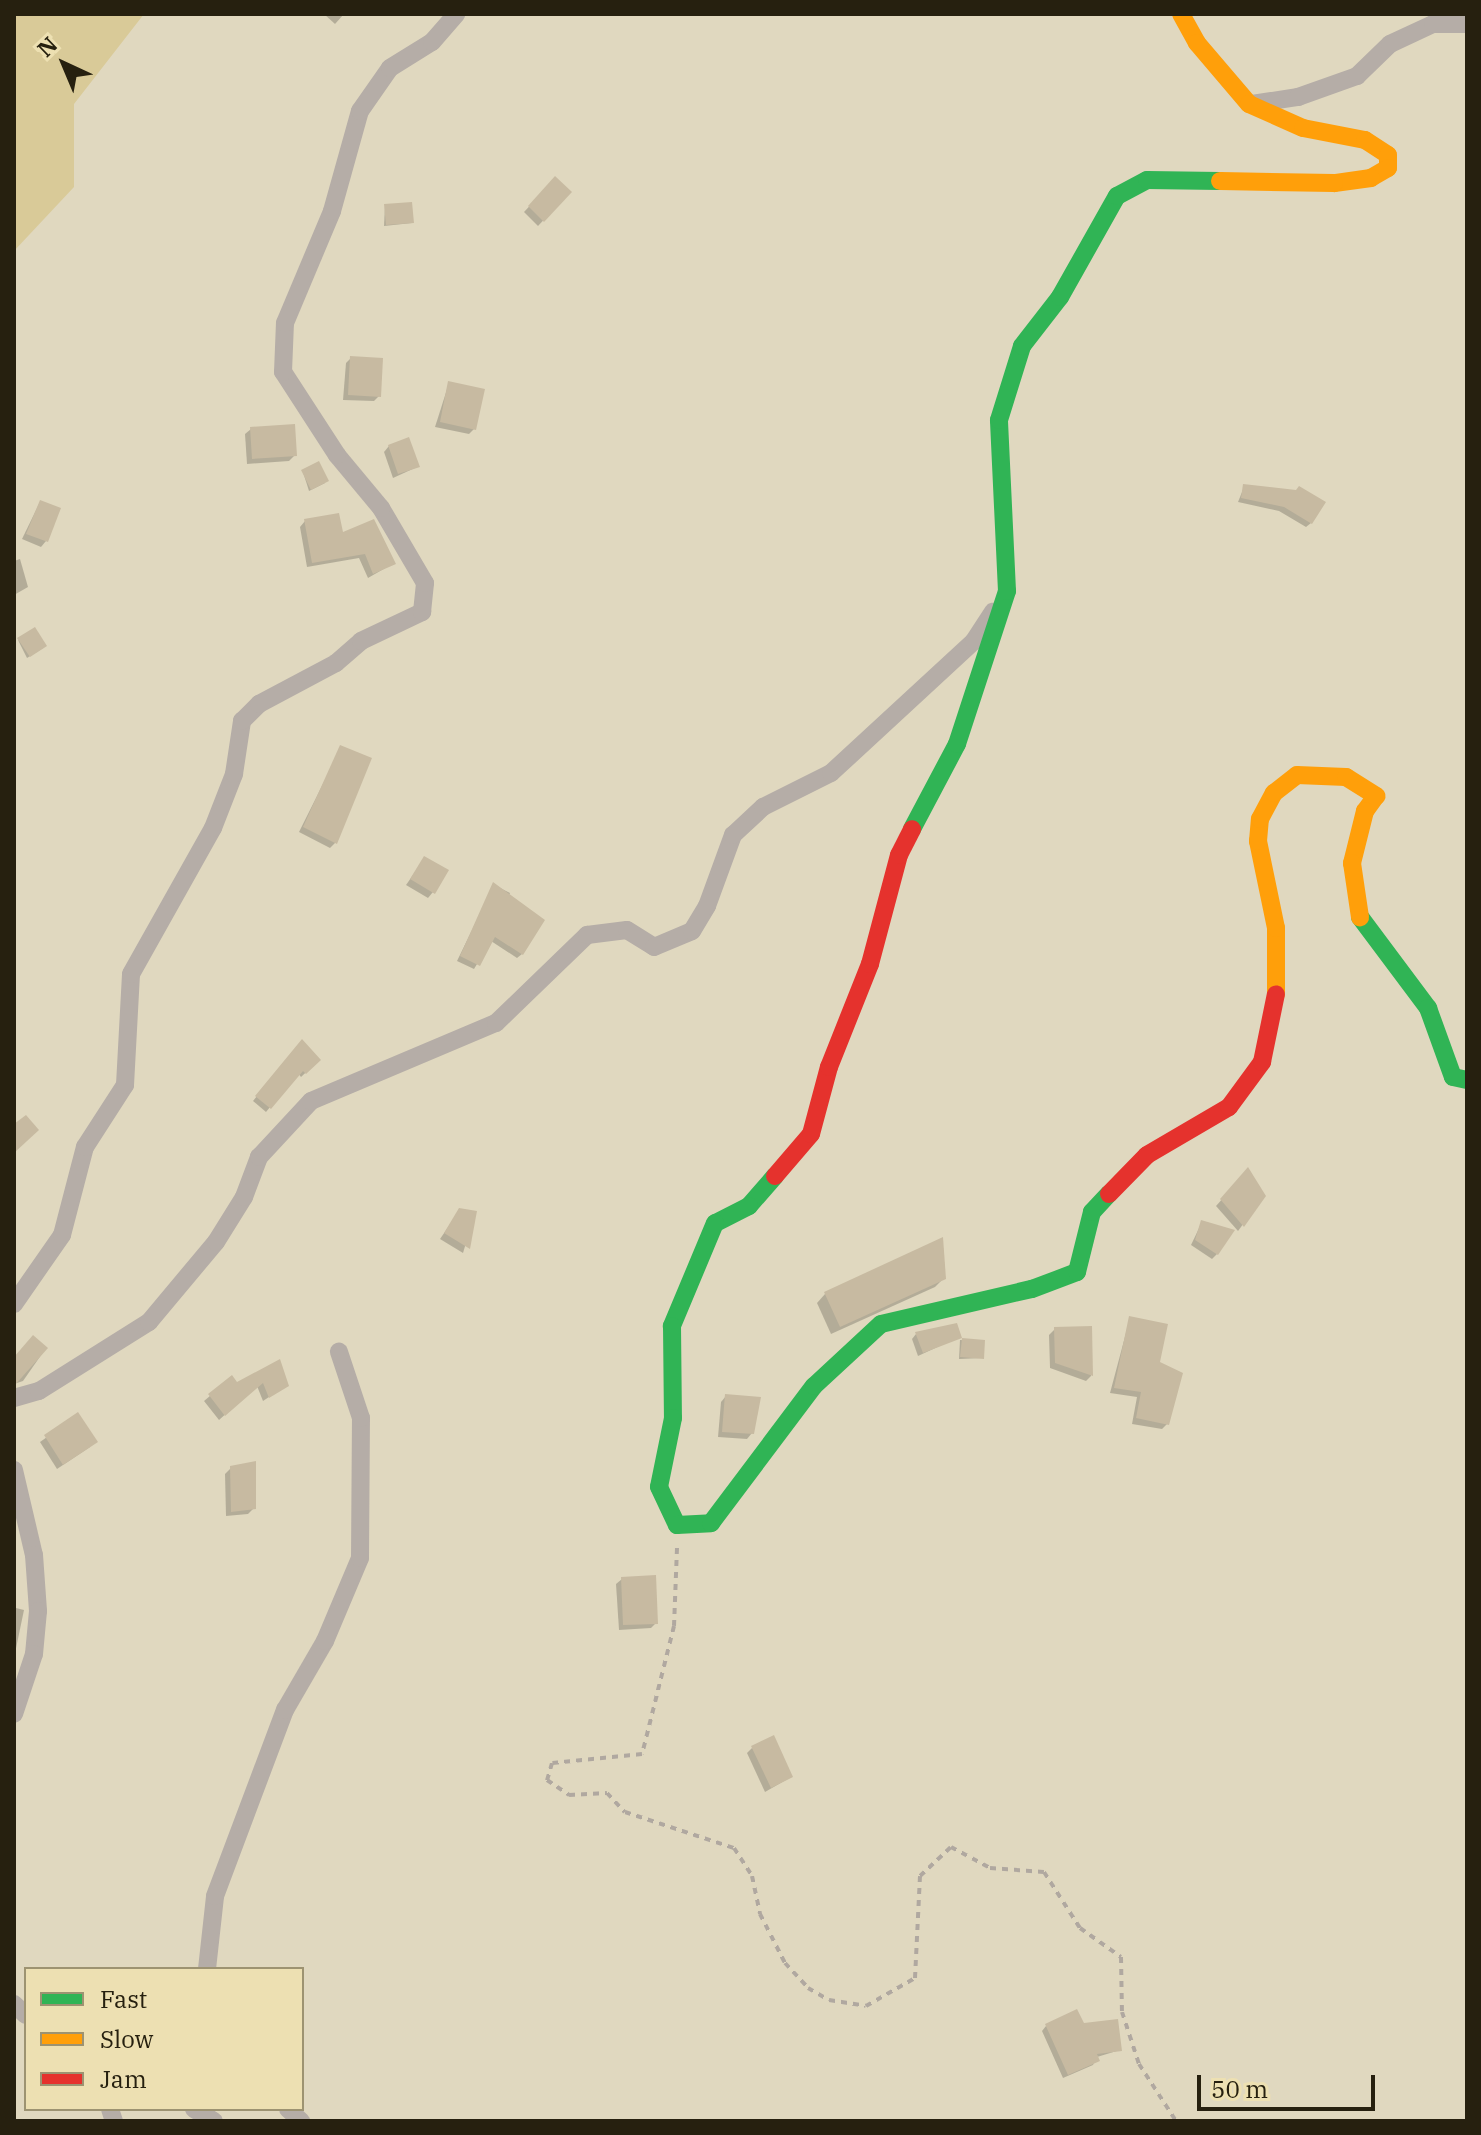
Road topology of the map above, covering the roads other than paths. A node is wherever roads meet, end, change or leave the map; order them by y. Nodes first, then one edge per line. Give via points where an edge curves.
1 (456, 14) edge
2 (1181, 14) edge
3 (1467, 24) edge
4 (1249, 104) junction
5 (1007, 591) junction
6 (1467, 1080) edge
7 (14, 1304) edge
8 (339, 1352) dead end
9 (14, 1398) edge
10 (14, 1470) edge
11 (14, 1714) edge
12 (207, 1967) edge

1 - 7 street via 432,42 390,68 360,111 332,211 285,323 283,372 337,455 381,508 425,583 422,612 361,641 336,663 259,704 242,721 234,774 213,828 131,974 125,1085 85,1147 62,1235
2 - 4 street via 1197,43
3 - 4 street via 1433,24 1390,44 1357,76 1298,97
4 - 5 street via 1303,128 1365,140 1388,155 1388,168 1371,178 1334,183 1147,180 1117,196 1060,297 1022,346 999,420
5 - 6 street via 957,744 899,855 870,964 829,1067 811,1134 749,1206 715,1223 672,1326 673,1418 659,1487 677,1525 711,1523 814,1386 881,1324 1032,1289 1077,1272 1092,1212 1147,1155 1229,1107 1262,1062 1276,997 1276,928 1258,841 1260,819 1274,793 1297,775 1346,777 1376,796 1365,811 1352,863 1359,915 1428,1008 1453,1077
5 - 9 street via 974,641 831,773 763,807 733,835 692,931 654,947 627,930 587,935 496,1023 311,1101 259,1157 244,1197 216,1242 149,1322 39,1391
8 - 12 street via 361,1418 360,1558 325,1641 285,1710 215,1896
10 - 11 street via 34,1555 38,1611 34,1654

